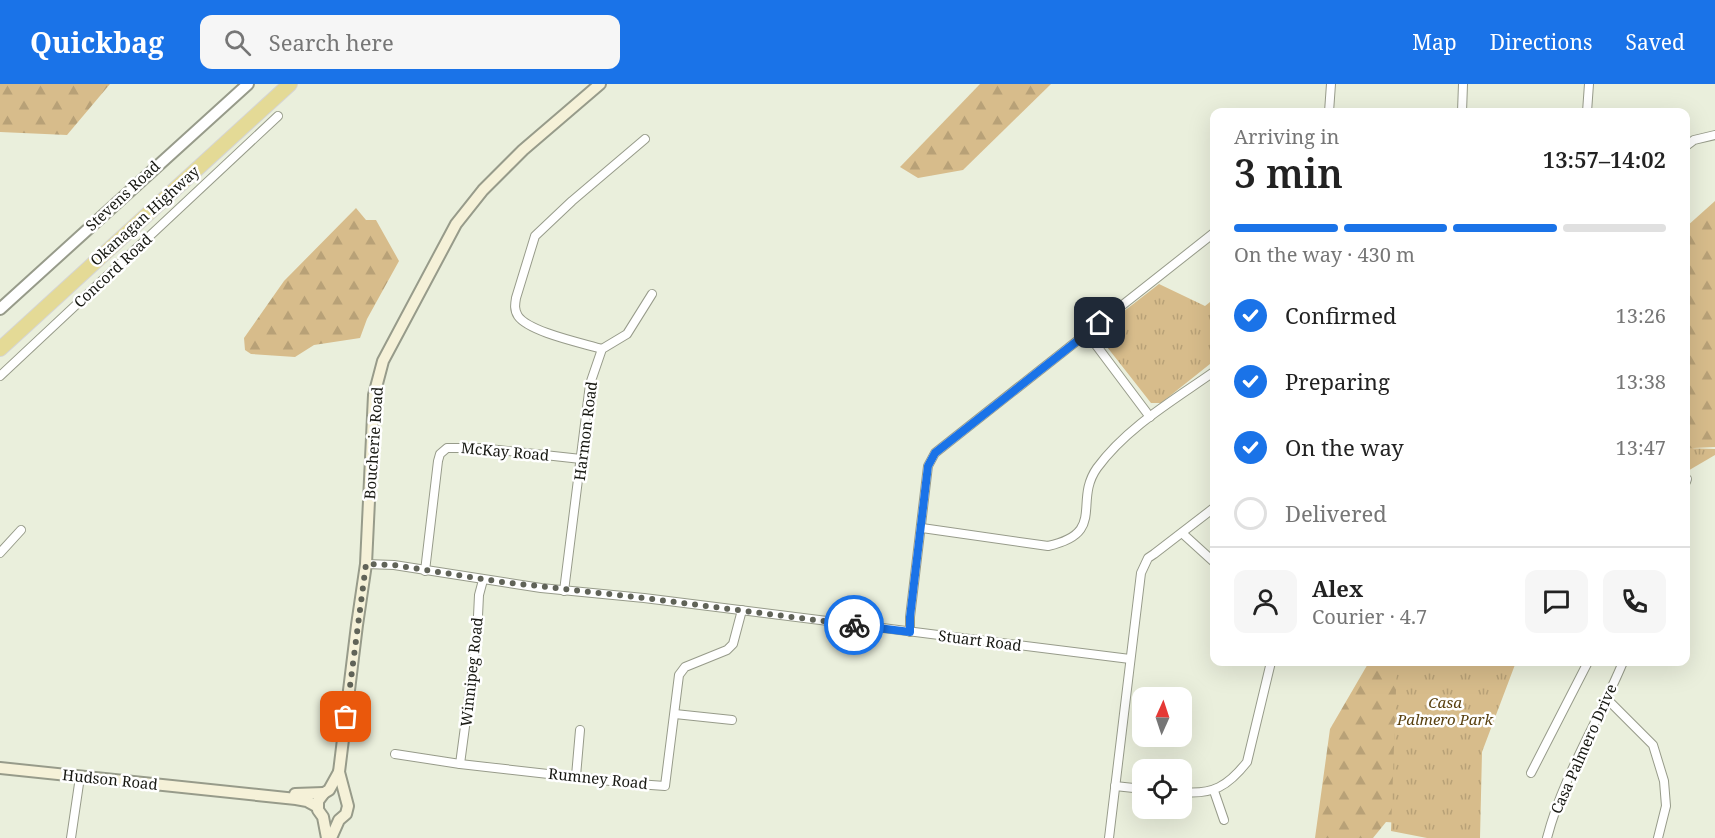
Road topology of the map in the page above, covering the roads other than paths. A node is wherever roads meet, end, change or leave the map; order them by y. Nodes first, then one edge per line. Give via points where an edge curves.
1 (248, 84) edge
2 (276, 84) edge
3 (290, 84) edge
4 (600, 84) edge
5 (1331, 84) edge
6 (1463, 84) edge
7 (1589, 84) edge
8 (1329, 108) edge
9 (1462, 108) edge
10 (1587, 108) edge
11 (278, 116) dead end
12 (1715, 135) edge
13 (645, 139) dead end
14 (1690, 143) edge
15 (1210, 236) edge
16 (652, 294) dead end
17 (0, 309) edge
18 (1087, 333) junction
19 (0, 338) edge
20 (0, 349) edge
21 (602, 349) junction
22 (1210, 374) edge
23 (0, 376) edge
24 (1149, 417) junction
25 (581, 459) junction
26 (1210, 511) edge
27 (922, 528) junction
28 (21, 530) dead end
29 (1182, 533) junction
30 (0, 553) edge
31 (1210, 558) edge
32 (366, 564) junction
33 (425, 571) junction
34 (483, 580) junction
35 (564, 591) junction
36 (742, 610) junction
37 (910, 632) junction
38 (1130, 659) junction
39 (1270, 666) edge
40 (1586, 666) edge
41 (1621, 666) edge
42 (1607, 699) junction
43 (675, 714) junction
44 (732, 720) dead end
45 (580, 730) dead end
46 (395, 754) dead end
47 (460, 764) junction
48 (0, 768) edge
49 (339, 772) junction
50 (1531, 773) dead end
51 (576, 776) junction
52 (80, 777) junction
53 (1115, 786) junction
54 (1132, 788) edge
55 (220, 791) junction
56 (1214, 791) junction
57 (327, 792) junction
58 (1192, 793) edge
59 (344, 795) junction
60 (318, 807) junction
61 (323, 817) junction
62 (339, 820) junction
63 (1224, 820) dead end
64 (71, 838) edge
65 (329, 838) edge
66 (1109, 838) edge
67 (1547, 838) edge
68 (1658, 838) edge

1 - 17 street, Stevens Road
2 - 19 highway, Okanagan Highway
3 - 20 highway, Okanagan Highway
4 - 32 main road, Boucherie Road via 523,150 456,224 383,361 374,395
5 - 8 street
6 - 9 street
7 - 10 street
11 - 23 street, Concord Road
12 - 14 street
13 - 21 street via 535,236 516,298 519,317 537,330
15 - 18 street
16 - 21 street via 627,334
18 - 24 street
18 - 27 street via 935,453 928,466
21 - 25 street, Harmon Road via 590,384
22 - 24 street
24 - 27 street via 1096,469 1089,486 1085,519 1075,537 1048,546
25 - 33 street, McKay Road via 447,448 438,460
25 - 35 street, Harmon Road
26 - 29 street
27 - 37 street
28 - 30 street
29 - 31 street
29 - 38 street via 1148,558 1141,573
32 - 33 street, Stuart Road
32 - 49 main road, Boucherie Road
33 - 34 street, Stuart Road
34 - 35 street, Stuart Road
34 - 47 street, Winnipeg Road
35 - 36 street, Stuart Road
36 - 37 street, Stuart Road
36 - 43 street, Rumney Road via 727,650 685,667 679,675
37 - 38 street, Stuart Road
38 - 53 street
39 - 56 street via 1247,762 1238,774
40 - 50 street
41 - 42 street, Casa Palmero Drive
42 - 67 street, Casa Palmero Drive via 1575,763
42 - 68 street via 1653,746 1664,781 1666,806
43 - 44 street
43 - 51 street, Rumney Road via 665,786
45 - 51 street
46 - 47 street, Rumney Road
47 - 51 street, Rumney Road
48 - 52 main road, Hudson Road
49 - 57 main road, Boucherie Road
49 - 59 main road, Boucherie Road
52 - 55 main road, Hudson Road
52 - 64 street
53 - 54 street
53 - 66 street
55 - 57 main road, Hudson Road
55 - 60 main road, Hudson Road via 296,799
56 - 58 street
56 - 63 street
57 - 59 main road via 337,790
57 - 60 main road, Boucherie Road via 320,797
59 - 62 main road, Boucherie Road via 348,809
60 - 61 main road, Boucherie Road
61 - 62 main road
61 - 65 main road, Boucherie Road
62 - 65 main road, Boucherie Road

